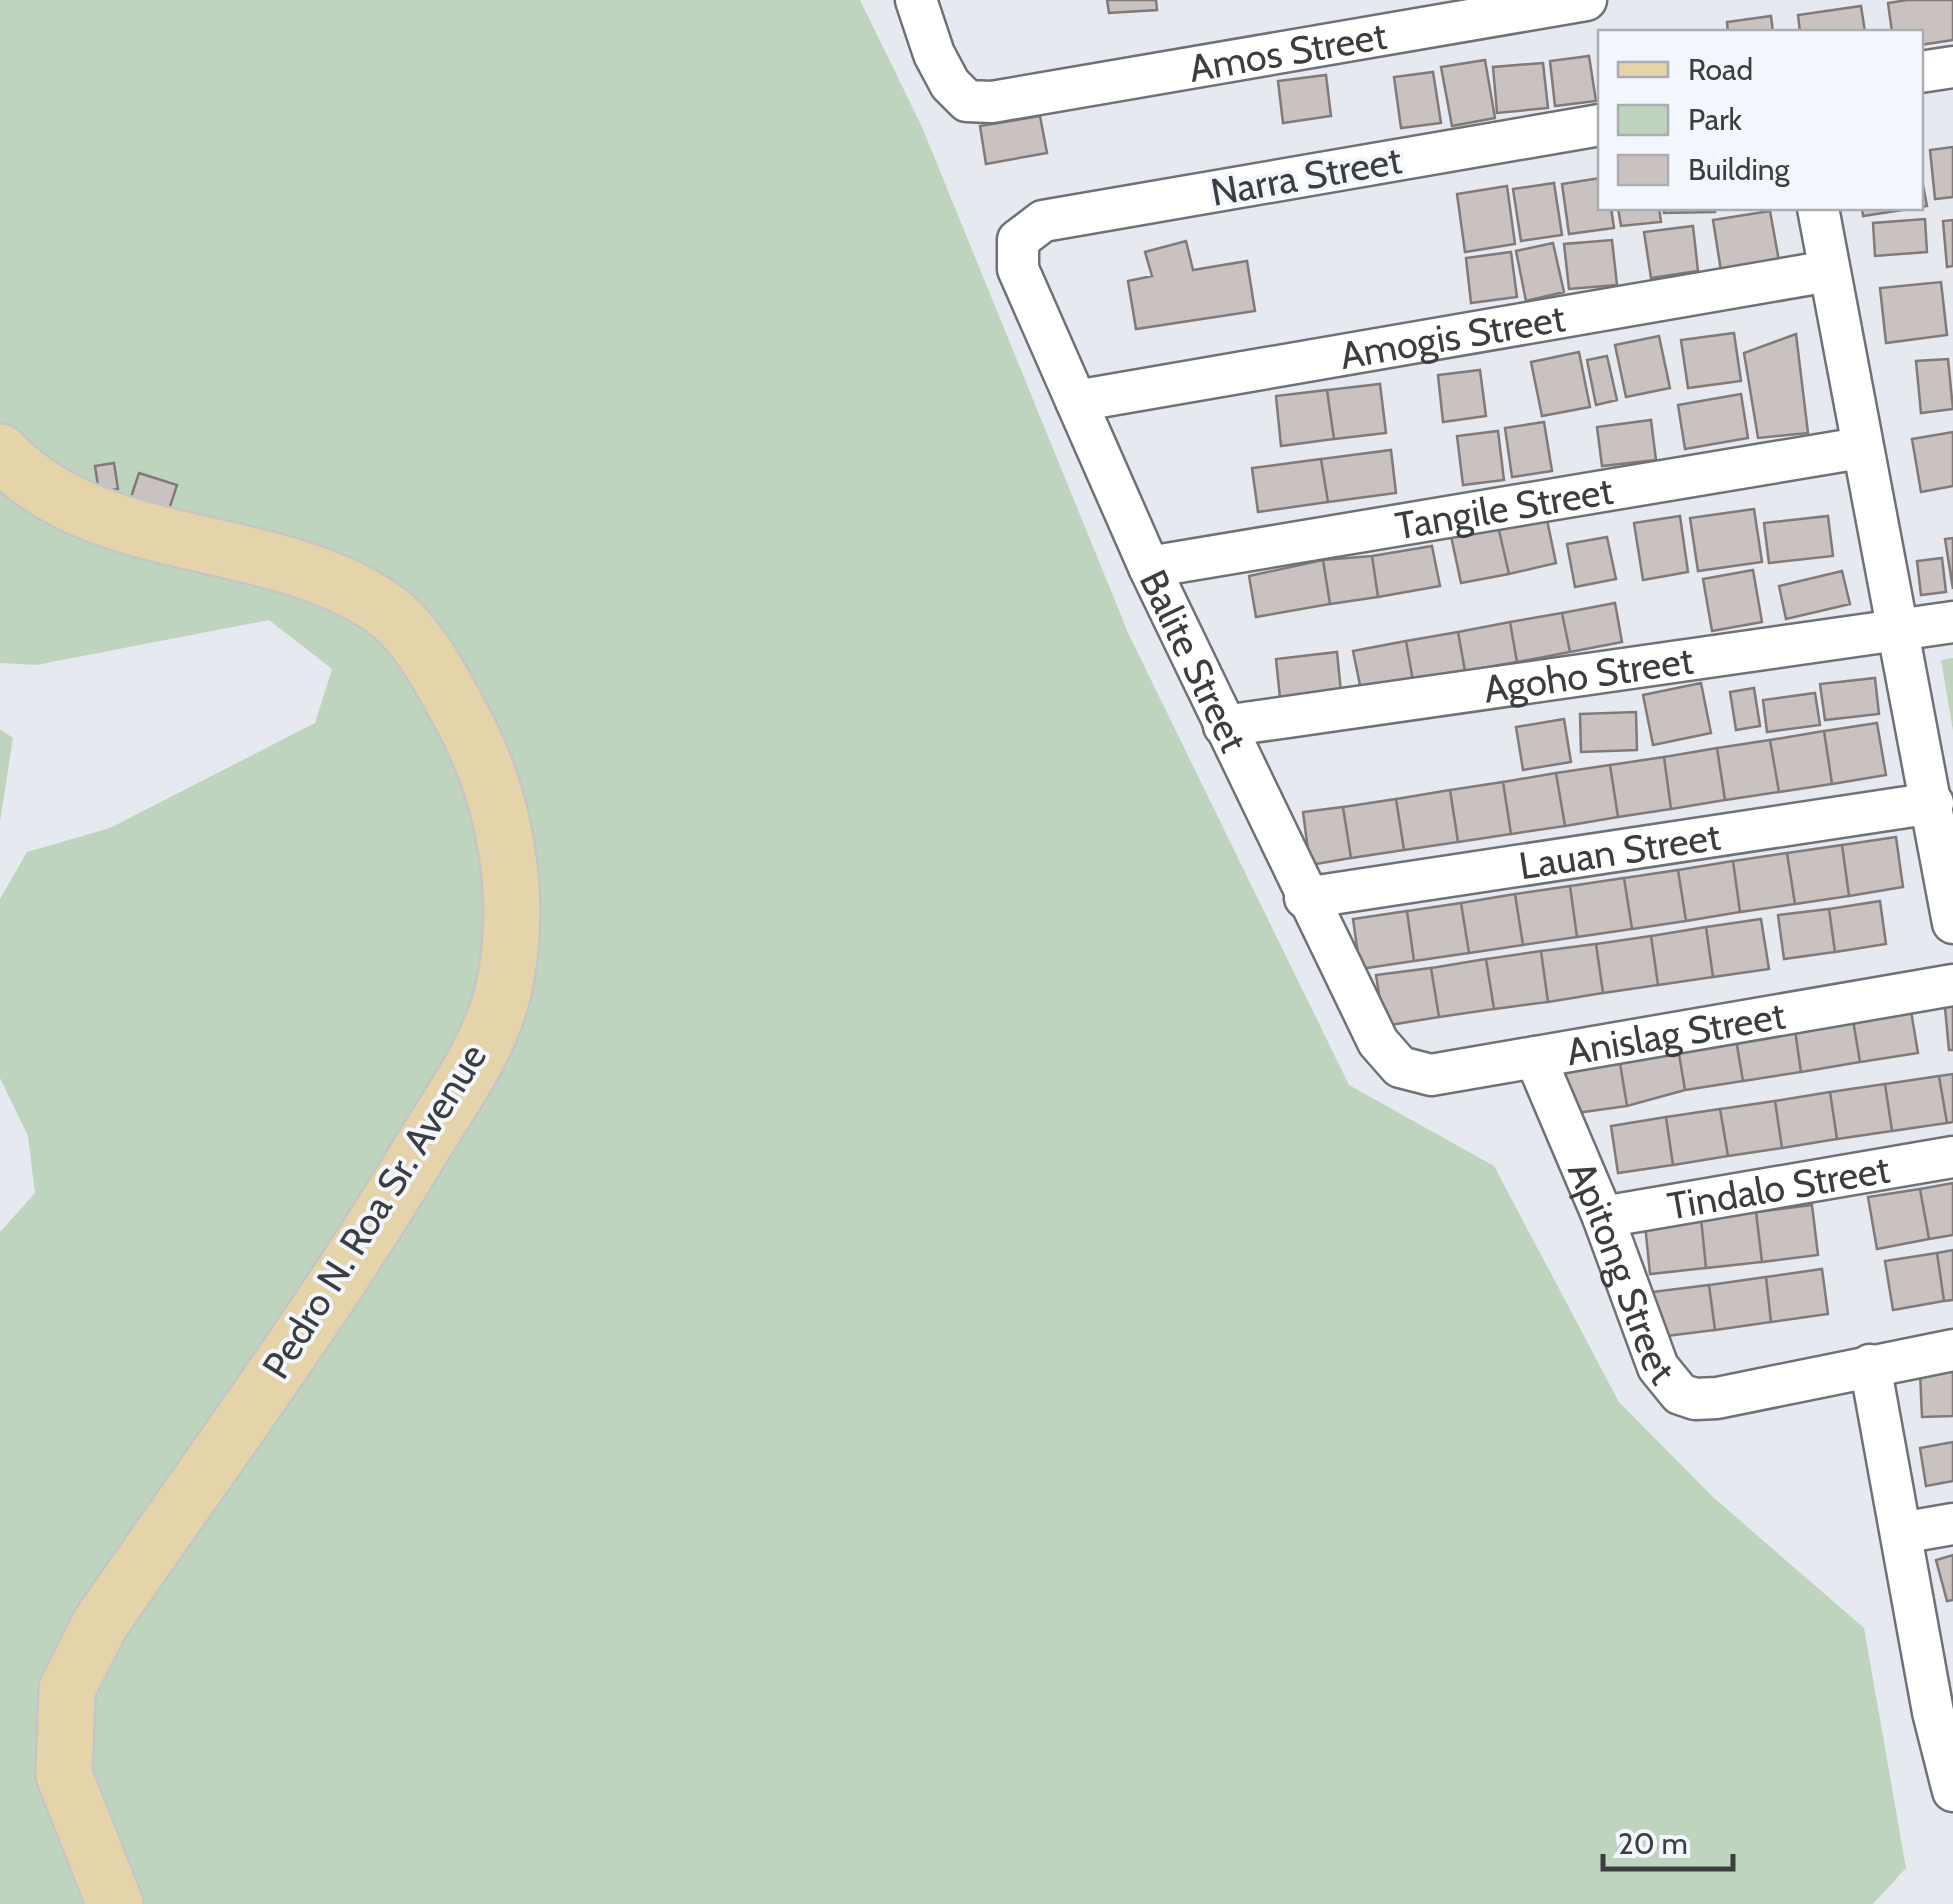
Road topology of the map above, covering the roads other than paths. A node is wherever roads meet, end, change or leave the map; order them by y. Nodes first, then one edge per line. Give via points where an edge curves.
1 (916, 0) edge
2 (1586, 0) edge
3 (1953, 68) edge
4 (1923, 72) edge
5 (1598, 125) edge
6 (1818, 210) edge
7 (1018, 240) joint
8 (1829, 271) junction
9 (1076, 401) junction
10 (1860, 448) junction
11 (0, 452) edge
12 (1148, 567) junction
13 (1953, 622) edge
14 (1898, 631) junction
15 (1224, 726) junction
16 (1933, 803) junction
17 (1306, 898) junction
18 (1953, 923) edge
19 (1953, 985) edge
20 (1535, 1057) junction
21 (1400, 1067) joint
22 (1953, 1157) edge
23 (1603, 1217) junction
24 (1953, 1350) edge
25 (1870, 1366) junction
26 (1953, 1524) edge
27 (1900, 1533) junction
28 (1943, 1711) edge
29 (1953, 1791) edge
30 (115, 1904) edge

1 - 2 street, Amos Street via 950,84 967,101 992,102
3 - 4 street
5 - 7 street, Narra Street via 1043,221
6 - 8 street
7 - 9 street, Balite Street via 1018,269
8 - 9 street, Amogis Street
8 - 10 street
9 - 12 street, Balite Street
10 - 12 street, Tangile Street
10 - 14 street
11 - 30 main road, Pedro N. Roa Sr. Avenue via 19,473 72,504 302,570 380,607 417,640 486,760 501,814 509,888 502,994 481,1050 388,1206 100,1624 67,1689 64,1775
12 - 15 street, Balite Street
13 - 14 street, Agoho Street
14 - 15 street, Agoho Street
14 - 16 street
15 - 17 street, Balite Street
16 - 17 street, Lauan Street
16 - 18 street
17 - 21 street, Balite Street via 1378,1042
19 - 20 street, Anislag Street
20 - 21 street, Anislag Street via 1431,1076
20 - 23 street, Apitong Street
22 - 23 street, Tindalo Street
23 - 25 street, Apitong Street via 1658,1367 1680,1394 1717,1398
24 - 25 street, Apitong Street
25 - 27 street
26 - 27 street
27 - 28 street
28 - 29 street

